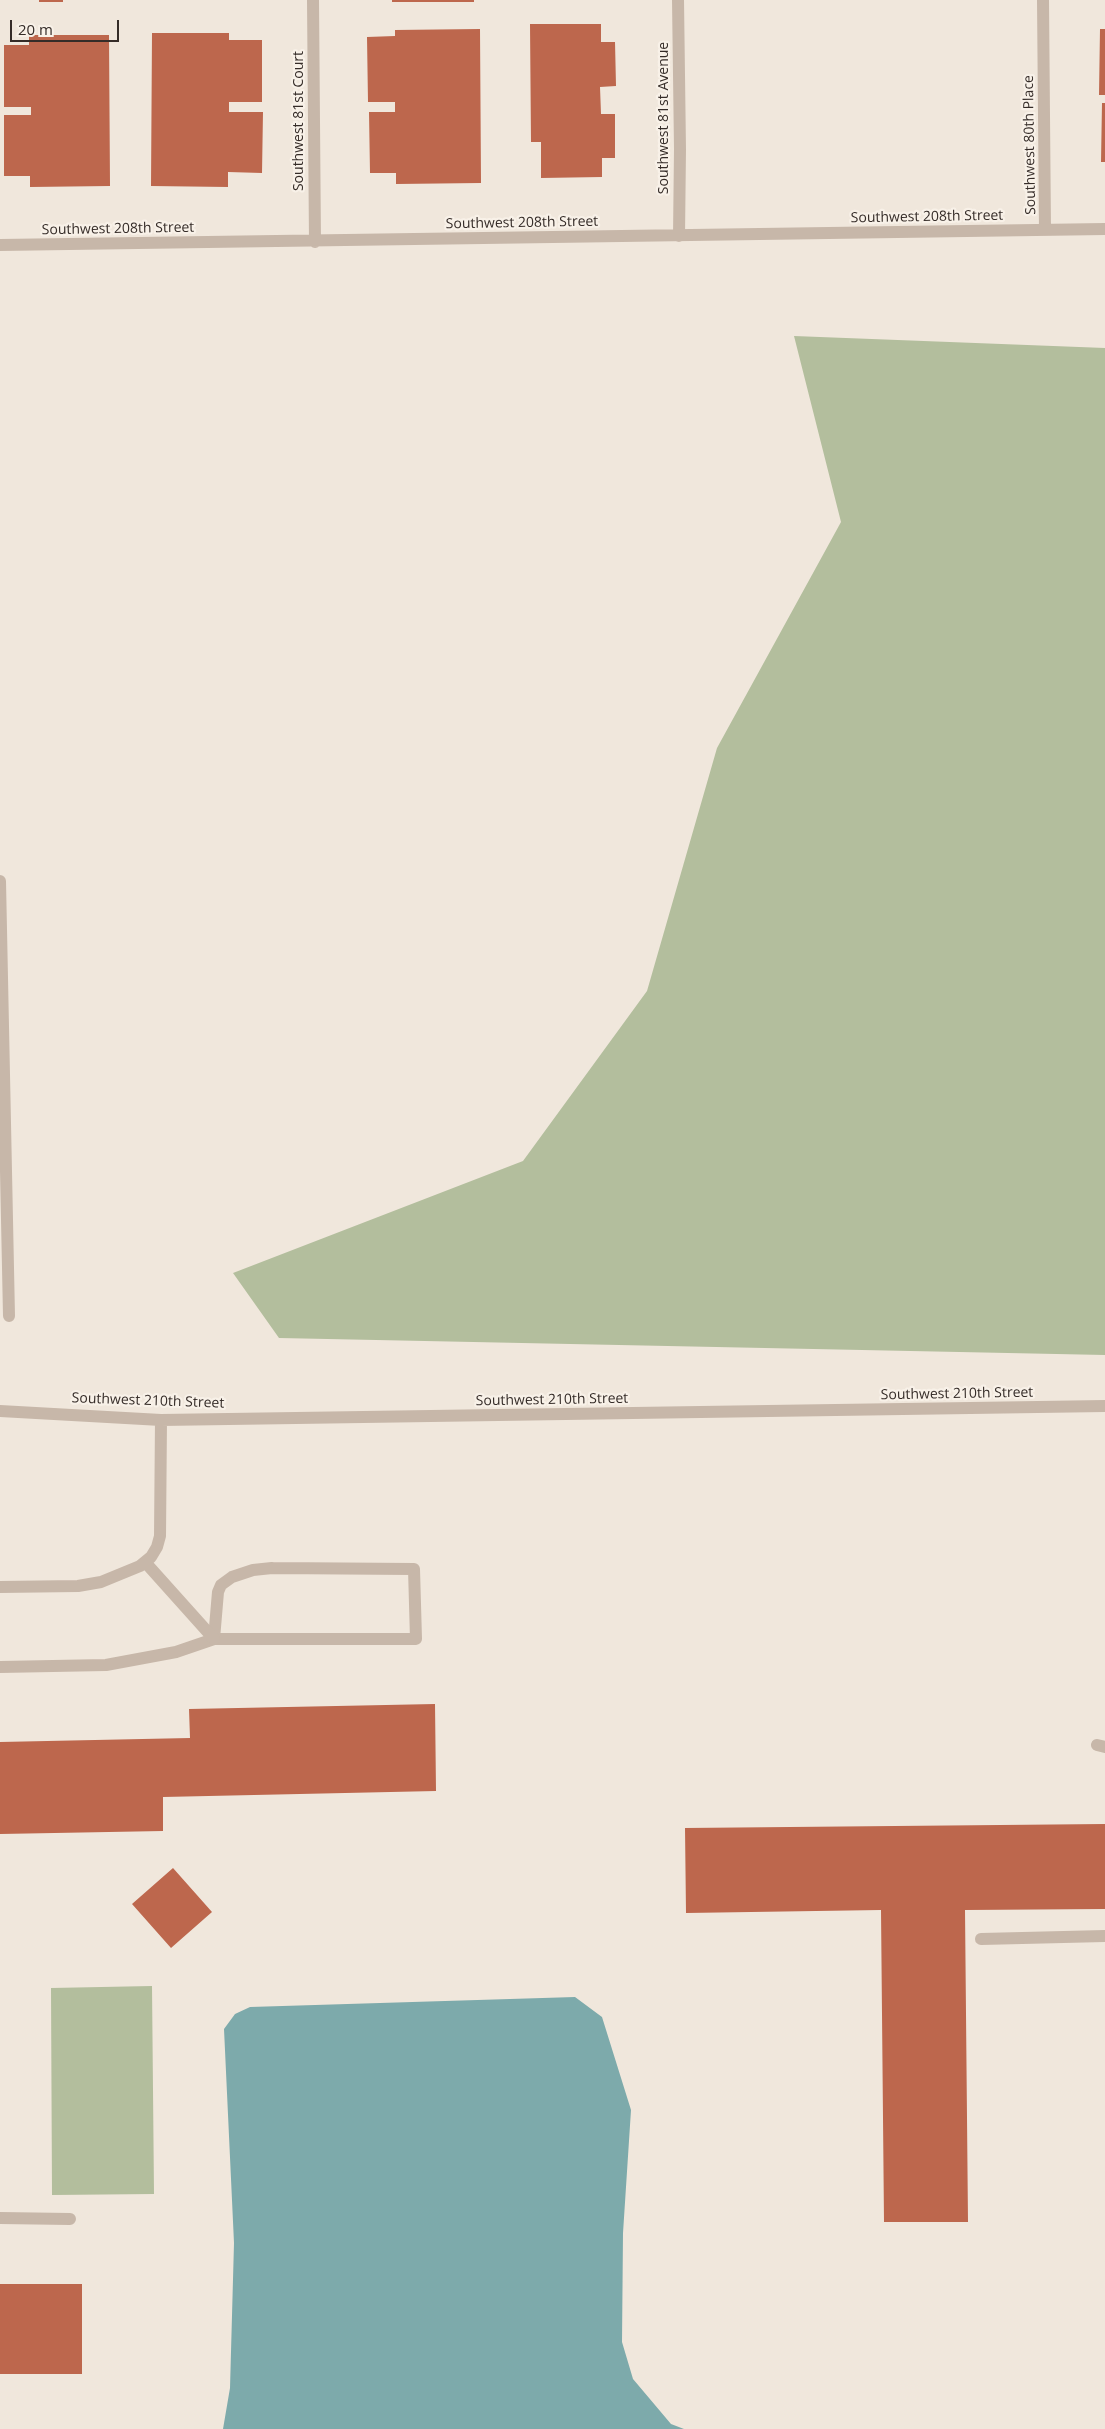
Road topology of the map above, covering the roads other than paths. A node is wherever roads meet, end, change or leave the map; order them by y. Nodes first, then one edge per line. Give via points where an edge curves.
1 (313, 0) edge
2 (678, 0) edge
3 (1043, 0) edge
4 (1046, 230) junction
5 (1105, 230) edge
6 (679, 236) junction
7 (315, 242) junction
8 (0, 245) edge
9 (0, 881) edge
10 (8, 1316) dead end
11 (1105, 1406) edge
12 (0, 1410) edge
13 (161, 1420) junction
14 (145, 1562) junction
15 (0, 1587) edge
16 (214, 1640) junction
17 (0, 1667) edge
18 (1105, 1936) edge
19 (982, 1939) dead end
20 (0, 2218) edge
21 (70, 2219) dead end

1 - 7 street, Southwest 81st Court
2 - 6 street, Southwest 81st Avenue
3 - 4 street, Southwest 80th Place
4 - 5 street, Southwest 80th Place
4 - 6 street, Southwest 208th Street
6 - 7 street, Southwest 208th Street
7 - 8 street, Southwest 208th Street
9 - 10 street
11 - 13 street, Southwest 210th Street
12 - 13 street, Southwest 210th Street
13 - 14 street via 160,1536
14 - 15 street via 120,1576 78,1586
14 - 16 street
16 - 16 street via 416,1639 414,1569 272,1568 232,1577 221,1584 218,1592
16 - 17 street via 176,1652 106,1665
18 - 19 street
20 - 21 street

